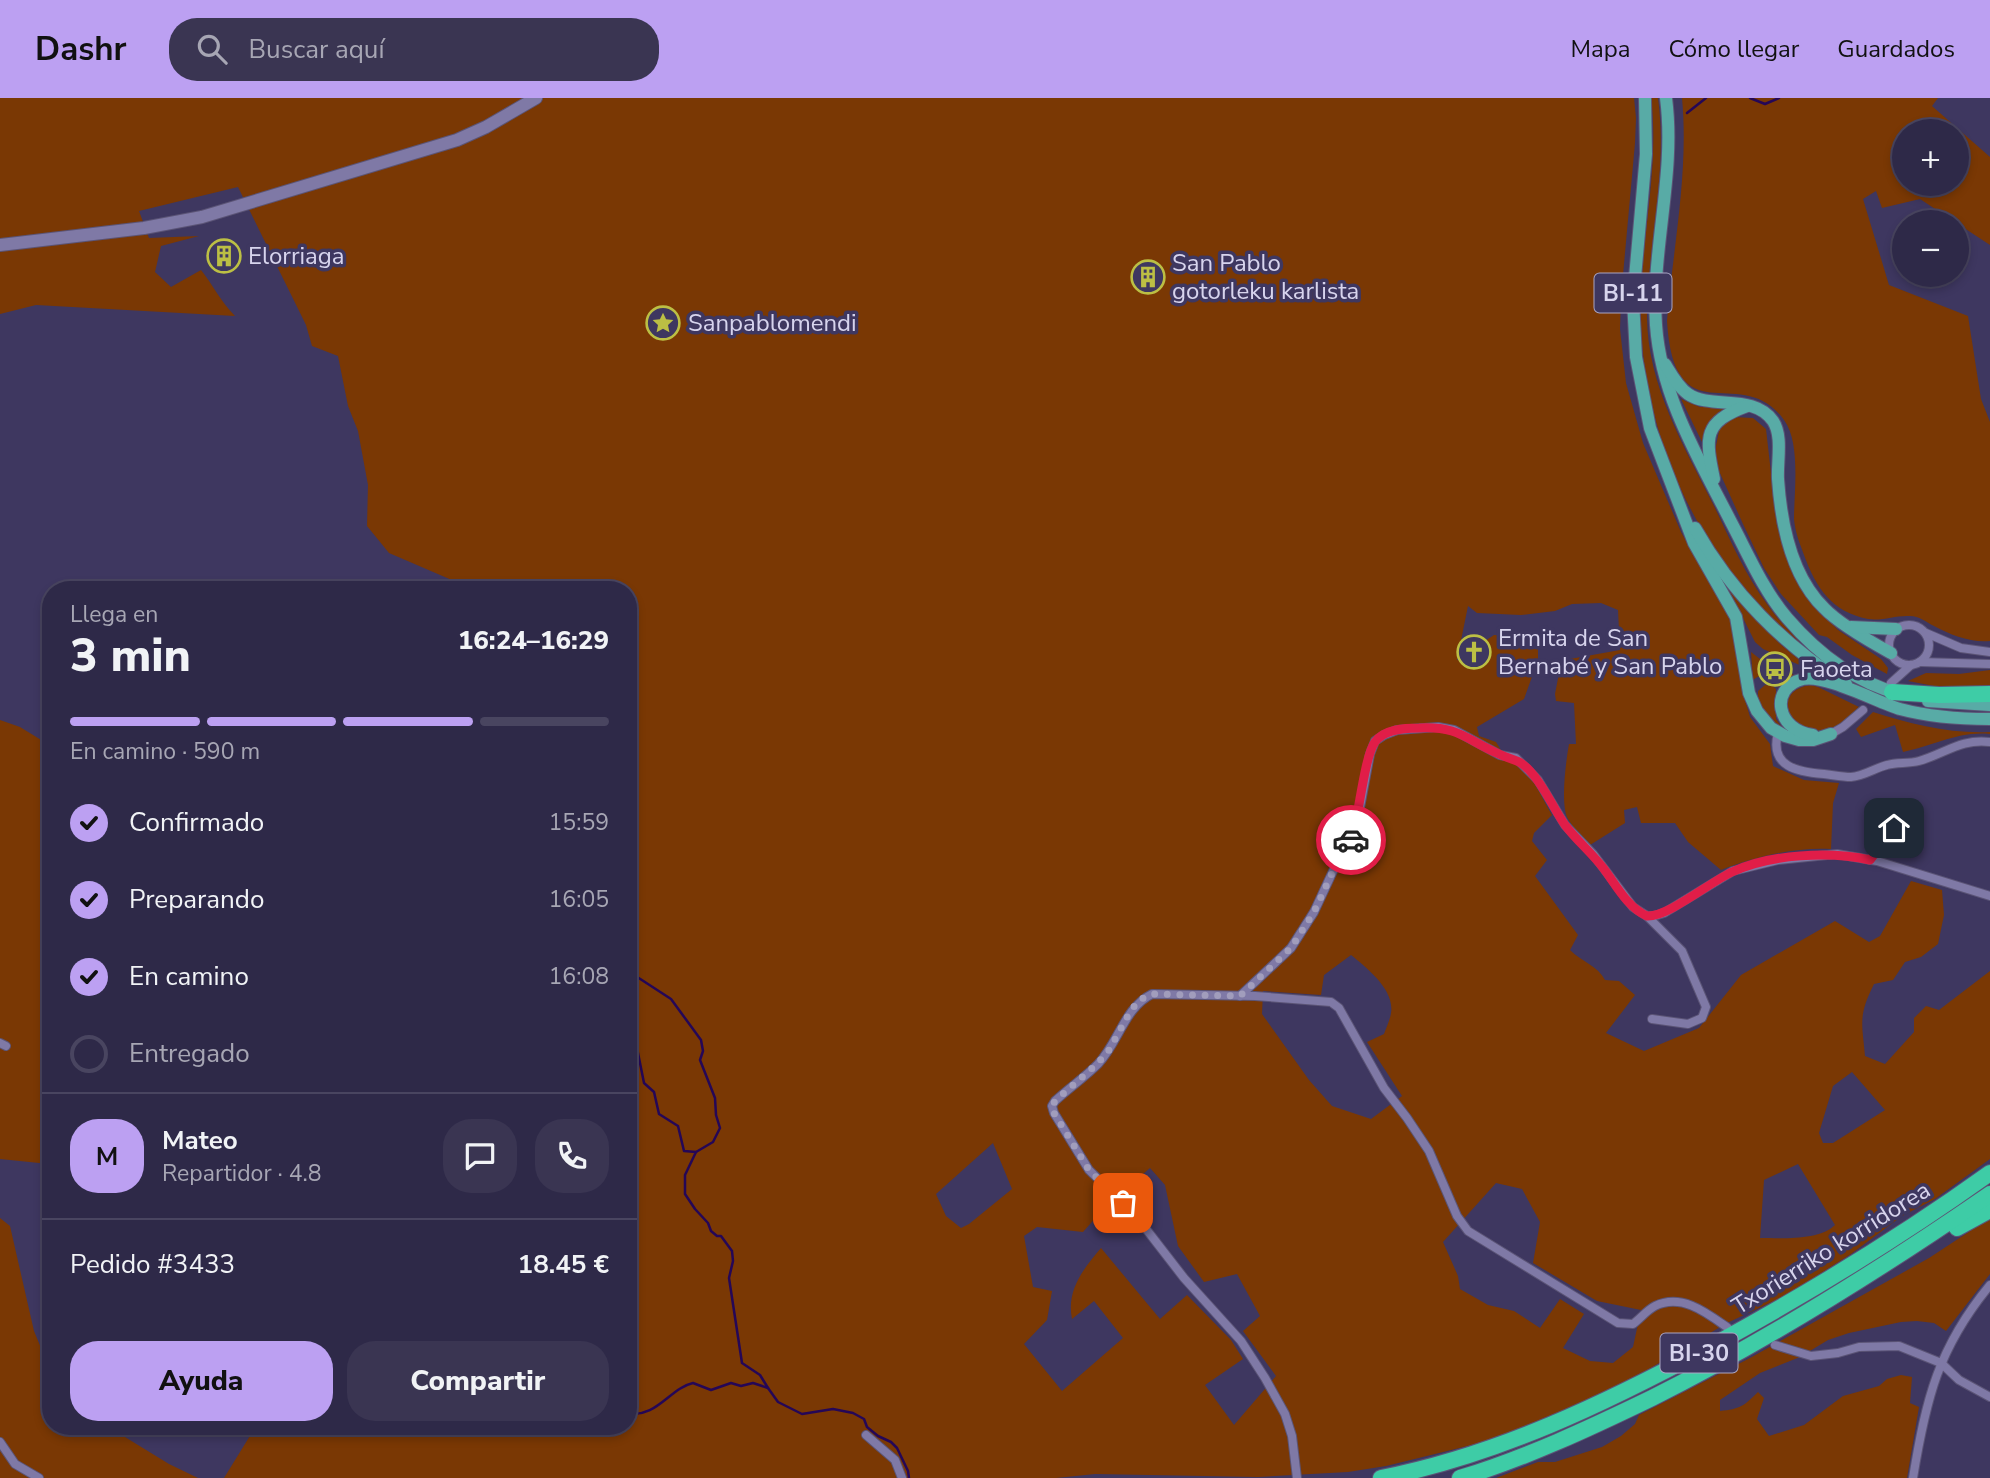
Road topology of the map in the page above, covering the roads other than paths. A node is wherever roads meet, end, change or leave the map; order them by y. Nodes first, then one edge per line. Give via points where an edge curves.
1 (536, 98) edge
2 (1666, 98) edge
3 (1645, 99) edge
4 (0, 245) edge
5 (1660, 356) junction
6 (1748, 406) junction
7 (1670, 481) junction
8 (1716, 493) junction
9 (1851, 627) junction
10 (1896, 629) junction
11 (1926, 633) junction
12 (1990, 652) edge
13 (1894, 657) junction
14 (1915, 663) junction
15 (1990, 664) edge
16 (1892, 692) junction
17 (1990, 694) edge
18 (1864, 695) junction
19 (1990, 705) edge
20 (1863, 710) dead end
21 (1990, 719) edge
22 (1778, 733) junction
23 (1831, 734) junction
24 (1990, 742) edge
25 (1892, 817) dead end
26 (1870, 860) junction
27 (1990, 897) edge
28 (1647, 916) junction
29 (1240, 996) junction
30 (1652, 1019) dead end
31 (1990, 1173) edge
32 (1990, 1194) edge
33 (1990, 1210) edge
34 (1905, 1253) junction
35 (1990, 1285) edge
36 (1728, 1328) dead end
37 (1775, 1345) dead end
38 (1941, 1363) junction
39 (1990, 1397) edge
40 (866, 1435) dead end
41 (0, 1442) edge
42 (39, 1478) edge
43 (902, 1478) edge
44 (1297, 1478) edge
45 (1381, 1478) edge
46 (1460, 1478) edge
47 (1913, 1478) edge

1 - 4 street via 457,140 202,217
2 - 5 main road, BI-11 via 1669,132 1655,300
3 - 7 main road, BI-11 via 1646,153 1633,323 1640,386
5 - 6 main road via 1686,393
5 - 8 main road, BI-11 via 1675,409
6 - 8 main road via 1720,418 1709,438
6 - 9 main road via 1765,413 1777,429 1784,525 1804,582 1826,611
7 - 18 main road, BI-11 via 1715,559 1760,614 1809,659
7 - 22 main road via 1694,543 1736,617 1753,703 1763,721
8 - 16 main road, BI-11 via 1759,577 1786,617 1822,654
9 - 10 main road
9 - 13 main road
10 - 11 street via 1913,625
10 - 13 street via 1889,640
11 - 12 street via 1961,648
11 - 14 street via 1927,653
13 - 14 street
13 - 14 street via 1891,683
14 - 15 street
16 - 17 highway
16 - 19 main road, BI-11 via 1948,704
18 - 21 main road, BI-11 via 1930,715
18 - 23 main road via 1812,678 1788,688 1781,704 1791,727 1802,733
20 - 23 street
22 - 23 main road via 1799,740
22 - 24 street via 1777,751 1786,765 1852,777 1888,764 1919,761 1966,742
25 - 26 street via 1891,834
26 - 27 street
26 - 28 street via 1837,854 1752,865 1733,871 1664,913
28 - 29 street via 1633,907 1565,825 1538,780 1516,758 1500,755 1454,730 1408,728 1376,741 1351,840 1314,912 1291,948
28 - 30 street via 1682,951 1706,1007 1702,1018 1693,1023
29 - 36 street via 1315,999 1339,1008 1384,1088 1429,1151 1468,1231 1619,1323 1633,1324 1655,1306 1674,1301 1693,1305
29 - 44 street via 1152,994 1139,1000 1097,1064 1052,1106 1089,1170 1136,1216 1241,1341 1284,1414
31 - 45 highway, Txorierriko korridorea / BI-30 via 1811,1291 1671,1368 1502,1445
32 - 34 highway, Txorierriko korridorea / BI-30
33 - 34 highway
34 - 46 highway, Txorierriko korridorea / BI-30 via 1679,1384 1548,1446
35 - 38 street via 1971,1308
37 - 38 street via 1811,1356 1859,1347 1899,1346
38 - 39 street via 1959,1380
38 - 47 street via 1929,1395
40 - 43 street via 895,1460
41 - 42 street via 15,1464

